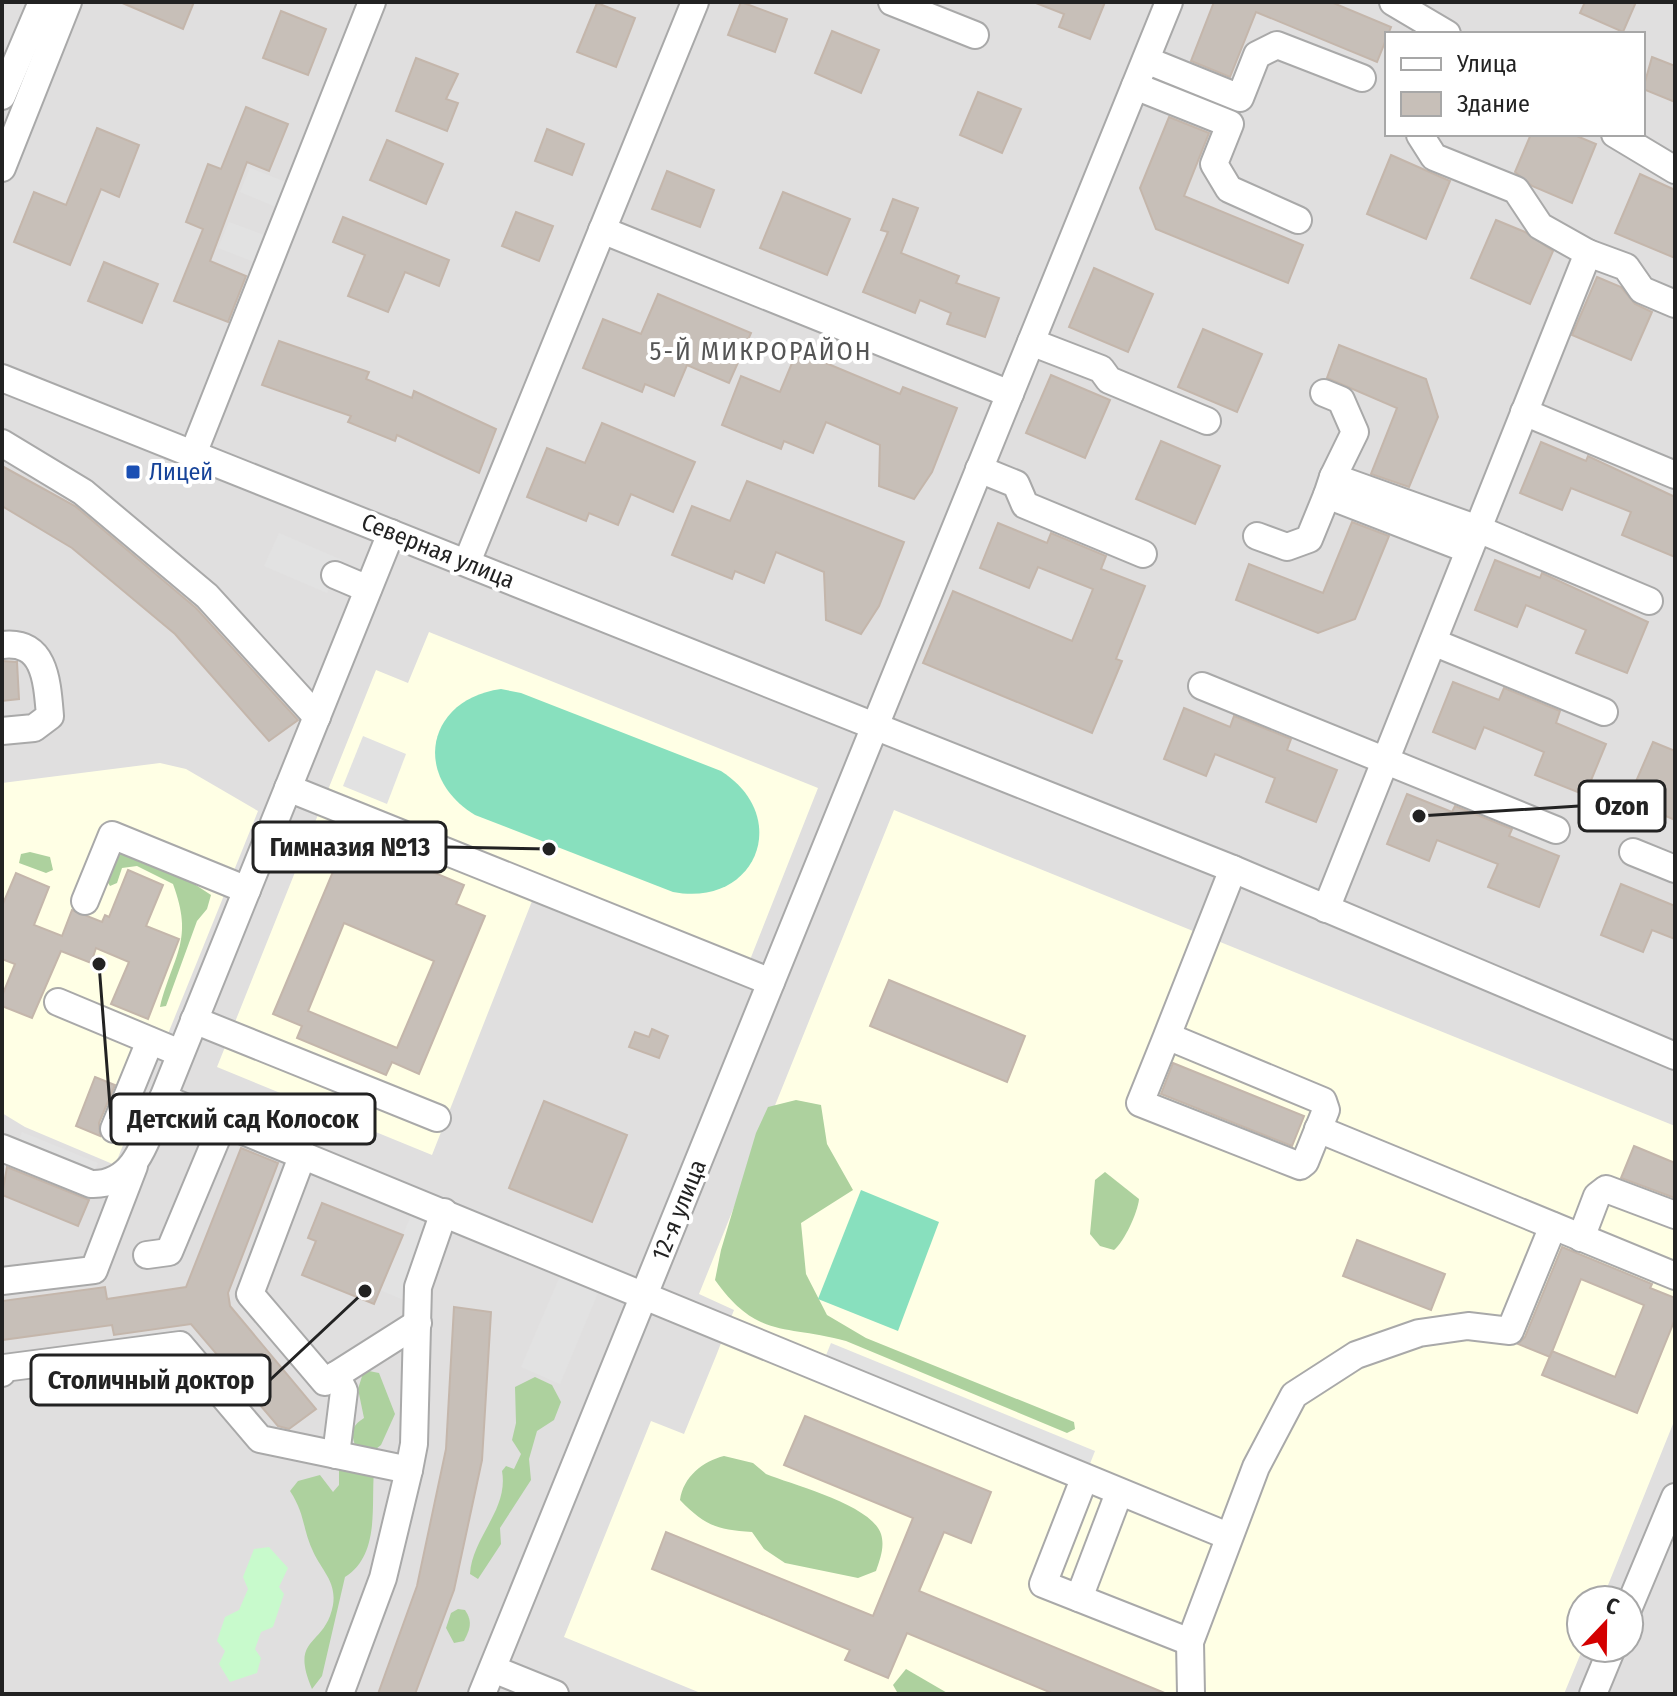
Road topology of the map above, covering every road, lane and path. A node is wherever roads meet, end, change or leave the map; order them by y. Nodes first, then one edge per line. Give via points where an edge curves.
1 (42, 2) edge
2 (68, 2) edge
3 (695, 2) edge
4 (892, 2) edge
5 (1169, 2) edge
6 (1393, 2) edge
7 (365, 4) edge
8 (1444, 32) edge
9 (975, 35) dead end
10 (1146, 60) junction
11 (1362, 78) dead end
12 (1135, 86) junction
13 (2, 96) edge
14 (1240, 98) junction
15 (1230, 124) junction
16 (1421, 136) edge
17 (1618, 136) edge
18 (2, 168) edge
19 (1675, 170) edge
20 (1298, 220) dead end
21 (602, 230) junction
22 (1588, 253) junction
23 (1675, 304) edge
24 (1031, 342) junction
25 (2, 378) edge
26 (1324, 393) dead end
27 (1010, 394) junction
28 (1524, 412) junction
29 (1207, 421) dead end
30 (2, 443) edge
31 (193, 454) junction
32 (979, 469) junction
33 (1675, 475) edge
34 (1330, 486) junction
35 (391, 533) junction
36 (1257, 536) dead end
37 (1474, 539) junction
38 (1143, 554) dead end
39 (467, 562) junction
40 (335, 575) dead end
41 (368, 589) junction
42 (1649, 601) dead end
43 (1433, 642) junction
44 (2, 645) edge
45 (1202, 686) dead end
46 (1604, 712) dead end
47 (317, 717) junction
48 (875, 725) junction
49 (2, 731) edge
50 (1385, 760) junction
51 (288, 788) junction
52 (1556, 830) dead end
53 (1633, 852) dead end
54 (1233, 869) junction
55 (1675, 869) edge
56 (247, 890) junction
57 (85, 901) dead end
58 (1326, 909) junction
59 (771, 982) junction
60 (58, 1002) dead end
61 (194, 1020) junction
62 (1167, 1036) junction
63 (150, 1041) junction
64 (180, 1053) junction
65 (1675, 1056) edge
66 (163, 1098) junction
67 (437, 1118) dead end
68 (223, 1123) junction
69 (114, 1129) dead end
70 (1318, 1129) junction
71 (2, 1148) edge
72 (303, 1154) junction
73 (136, 1159) junction
74 (444, 1212) junction
75 (1675, 1215) edge
76 (1553, 1226) junction
77 (1581, 1238) junction
78 (147, 1255) dead end
79 (1675, 1276) edge
80 (2, 1281) edge
81 (644, 1295) junction
82 (418, 1323) junction
83 (2, 1373) edge
84 (336, 1375) junction
85 (336, 1455) junction
86 (409, 1470) junction
87 (1084, 1479) junction
88 (1119, 1493) junction
89 (1675, 1497) edge
90 (1228, 1536) junction
91 (1639, 1584) edge
92 (1079, 1598) junction
93 (1190, 1642) junction
94 (1605, 1664) edge
95 (493, 1669) junction
96 (340, 1694) edge
97 (482, 1694) edge
98 (555, 1694) edge
99 (1191, 1694) edge
100 (1593, 1694) edge

1 - 13 street
2 - 18 street
3 - 21 street
4 - 9 street
5 - 10 street, 12-я улица
6 - 8 street
7 - 31 street
10 - 12 street, 12-я улица
10 - 14 street
11 - 14 street via 1277,45 1257,55
12 - 15 street
12 - 24 street, 12-я улица
14 - 15 street
15 - 20 street via 1214,164 1229,189
16 - 22 street via 1434,157 1516,190 1540,226
17 - 19 street
21 - 27 street
21 - 39 street
22 - 23 street via 1626,267 1642,290
22 - 28 street
24 - 27 street, 12-я улица
24 - 29 street via 1101,369 1109,380
25 - 31 street, Северная улица
26 - 34 street via 1341,400 1355,432
27 - 32 street, 12-я улица
28 - 33 street
28 - 37 street
30 - 47 street via 83,492 207,596
31 - 35 street, Северная улица
32 - 38 street via 1016,484 1025,505
32 - 48 street, 12-я улица
34 - 36 street via 1309,539 1287,547
34 - 37 street
35 - 39 street, Северная улица
35 - 41 street
37 - 42 street
37 - 43 street
39 - 48 street, Северная улица
40 - 41 street
41 - 47 street
43 - 46 street
43 - 50 street
44 - 49 street via 20,643 39,659 50,716 34,728
45 - 50 street
47 - 51 street
48 - 54 street, Северная улица
48 - 59 street, 12-я улица
50 - 52 street
50 - 58 street
51 - 56 street
51 - 59 street via 350,801
53 - 55 street
54 - 58 street, Северная улица
54 - 62 street
56 - 57 street via 112,835
56 - 61 street
58 - 65 street, Северная улица
59 - 81 street, 12-я улица
60 - 63 street
61 - 64 street
61 - 67 street
62 - 70 street via 1316,1095 1326,1110
62 - 70 street via 1140,1103 1300,1166
63 - 64 street
63 - 69 street
64 - 66 street
66 - 68 street
66 - 73 street
68 - 72 street
68 - 78 street via 169,1252
70 - 76 street
71 - 73 street via 91,1184 120,1180
72 - 74 street
72 - 84 street via 250,1294 325,1382
73 - 80 street via 94,1270
74 - 81 street via 575,1275
74 - 82 street via 418,1287
75 - 77 street via 1606,1189 1597,1196
76 - 77 street
76 - 90 street via 1510,1331 1468,1326 1419,1333 1356,1355 1294,1395
77 - 79 street
81 - 87 street
81 - 95 street, 12-я улица
82 - 84 street
82 - 86 street
83 - 85 street via 4,1368 180,1345 260,1439
84 - 85 street via 344,1391
85 - 86 street
86 - 96 street via 383,1578
87 - 88 street
87 - 92 street via 1043,1584
88 - 90 street
88 - 92 street
89 - 91 street
90 - 93 street
92 - 93 street
93 - 99 street
94 - 100 street
95 - 97 street, 12-я улица
95 - 98 street

